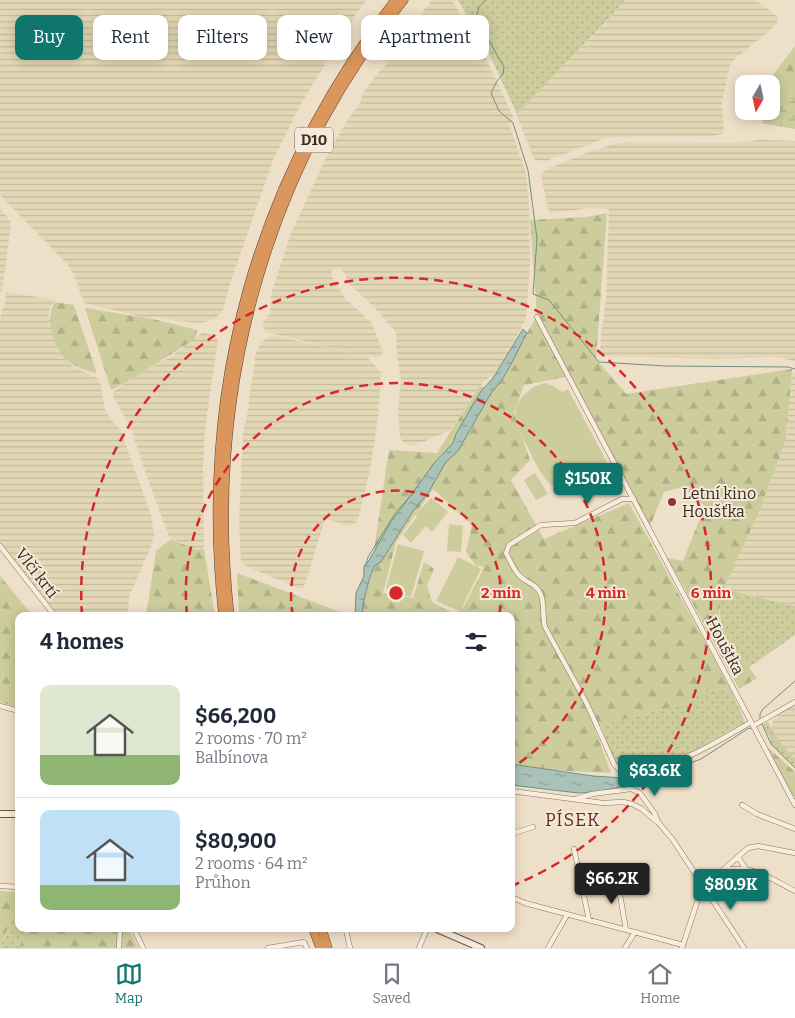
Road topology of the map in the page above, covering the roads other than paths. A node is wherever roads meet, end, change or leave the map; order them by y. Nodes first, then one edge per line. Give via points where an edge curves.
1 (395, 0) edge
2 (404, 0) edge
3 (249, 295) junction
4 (537, 317) dead end
5 (243, 319) junction
6 (634, 499) junction
7 (0, 546) edge
8 (52, 612) edge
9 (223, 612) edge
10 (230, 612) edge
11 (795, 702) edge
12 (0, 706) edge
13 (15, 710) edge
14 (752, 724) junction
15 (631, 774) junction
16 (631, 789) junction
17 (515, 792) edge
18 (573, 800) junction
19 (742, 805) dead end
20 (795, 805) edge
21 (0, 814) edge
22 (15, 814) edge
23 (658, 822) junction
24 (533, 827) dead end
25 (795, 829) edge
26 (515, 833) edge
27 (574, 849) dead end
28 (795, 853) edge
29 (738, 857) junction
30 (746, 870) junction
31 (722, 872) junction
32 (617, 877) dead end
33 (703, 884) junction
34 (0, 886) edge
35 (15, 887) edge
36 (795, 891) edge
37 (515, 899) edge
38 (567, 915) junction
39 (589, 920) junction
40 (626, 930) junction
41 (120, 932) edge
42 (135, 932) edge
43 (314, 932) edge
44 (323, 932) edge
45 (346, 932) edge
46 (427, 932) edge
47 (445, 932) edge
48 (456, 932) edge
49 (635, 932) junction
50 (455, 936) junction
51 (683, 947) edge
52 (119, 948) edge
53 (143, 948) edge
54 (268, 948) edge
55 (275, 948) edge
56 (307, 948) edge
57 (320, 948) edge
58 (328, 948) edge
59 (350, 948) edge
60 (419, 948) edge
61 (482, 948) edge
62 (548, 948) edge
63 (626, 948) edge
64 (743, 948) edge

1 - 3 highway, D10 via 347,66 302,146 266,228
2 - 3 highway, D10 via 352,73 317,133 287,197
3 - 5 highway, D10
4 - 6 street, Houštka
5 - 9 highway, D10 via 229,370 219,450 217,523
5 - 10 highway, D10 via 226,452 224,523
6 - 14 street, Houštka
6 - 15 street via 622,499 575,523 541,525 506,549 518,573 540,592 545,627 588,704 614,764
7 - 8 street, Vlčí krtí
11 - 14 street
12 - 13 street
14 - 15 street via 677,761
14 - 20 street, Houštka
15 - 16 street
16 - 18 street
16 - 23 street via 640,793 656,814
17 - 18 street
18 - 23 street via 632,804
19 - 25 street
21 - 22 street
23 - 33 street
24 - 26 street
27 - 39 street
28 - 29 street via 758,846 748,848
29 - 30 street
29 - 31 street
30 - 31 street via 737,868
30 - 36 street via 754,870
31 - 33 street via 706,879
32 - 40 street
33 - 51 street
33 - 64 street
34 - 35 street
37 - 38 street
38 - 39 street
38 - 62 street
39 - 40 street
40 - 49 street
41 - 52 street
42 - 53 street
43 - 57 highway
44 - 58 highway
45 - 59 street
46 - 60 street
47 - 50 street
48 - 50 street
49 - 51 street
49 - 63 street
50 - 61 street
54 - 55 street
55 - 56 street via 304,942

